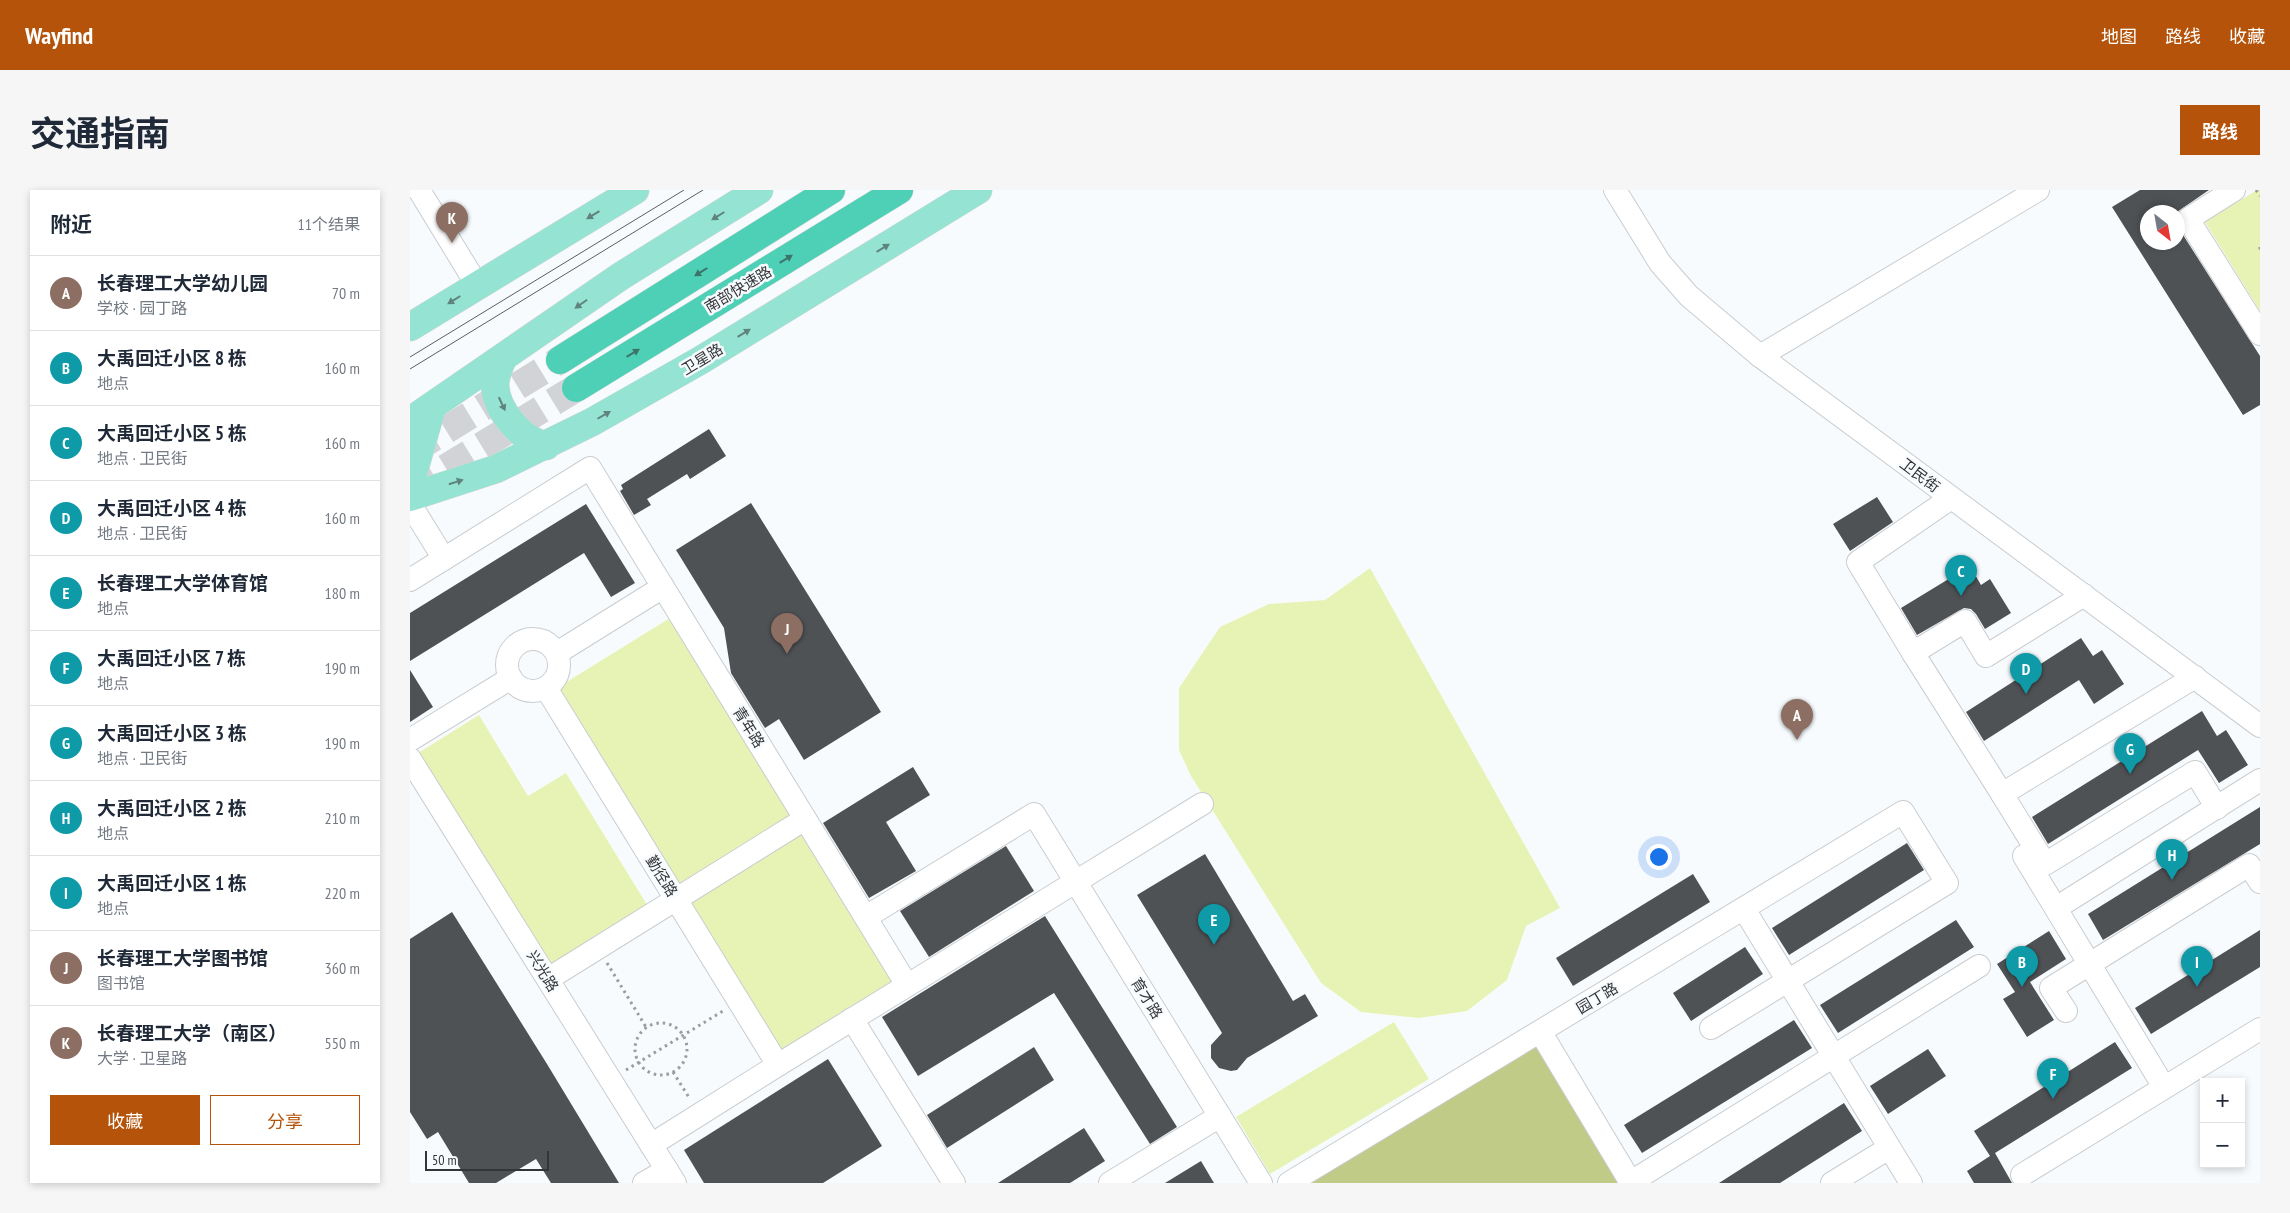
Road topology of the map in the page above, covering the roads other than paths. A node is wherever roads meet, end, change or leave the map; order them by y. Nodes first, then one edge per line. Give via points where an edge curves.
1 (419, 190) edge
2 (635, 190) edge
3 (760, 190) edge
4 (831, 190) edge
5 (899, 190) edge
6 (978, 190) edge
7 (1615, 190) edge
8 (2038, 190) edge
9 (2234, 190) edge
10 (477, 285) junction
11 (410, 327) edge
12 (2260, 334) edge
13 (1760, 356) junction
14 (503, 358) junction
15 (560, 360) tunnel mouth
16 (576, 388) tunnel mouth
17 (421, 414) edge
18 (546, 446) junction
19 (410, 484) edge
20 (410, 497) edge
21 (1951, 498) junction
22 (410, 504) edge
23 (444, 559) junction
24 (410, 580) edge
25 (663, 587) junction
26 (2084, 595) junction
27 (557, 653) junction
28 (1913, 653) junction
29 (2195, 677) junction
30 (511, 678) junction
31 (546, 688) junction
32 (2260, 726) edge
33 (410, 740) edge
34 (410, 759) edge
35 (2260, 780) edge
36 (2002, 794) junction
37 (1202, 804) dead end
38 (2216, 808) junction
39 (805, 819) junction
40 (2024, 856) dead end
41 (1076, 882) junction
42 (2260, 882) edge
43 (676, 899) junction
44 (2056, 908) junction
45 (1744, 909) junction
46 (866, 917) junction
47 (2090, 964) junction
48 (1979, 966) dead end
49 (548, 979) junction
50 (1788, 981) junction
51 (907, 985) junction
52 (2066, 1011) dead end
53 (852, 1019) junction
54 (1711, 1028) dead end
55 (2260, 1028) edge
56 (1541, 1033) junction
57 (1834, 1057) junction
58 (778, 1065) junction
59 (2164, 1087) junction
60 (1220, 1116) junction
61 (651, 1145) junction
62 (1889, 1148) junction
63 (2022, 1175) dead end
64 (671, 1176) edge
65 (1631, 1182) edge
66 (644, 1183) edge
67 (954, 1183) edge
68 (1110, 1183) edge
69 (1261, 1183) edge
70 (1289, 1183) edge
71 (1832, 1183) edge
72 (1911, 1183) edge

1 - 10 street
2 -> 10 main road
3 -> 14 main road via 621,276
4 -> 15 highway
16 -> 5 highway, 南部快速路
18 -> 6 main road, 卫星路 via 700,360
7 - 13 street, 卫民街 via 1660,263 1689,296
8 - 13 street
9 - 12 street via 2188,218
10 -> 11 main road
13 - 21 street, 卫民街
14 - 17 main road
14 -> 18 main road via 495,387 501,403 510,421 523,435 533,443
17 - 19 main road
20 -> 18 main road, 卫星路 via 496,468
21 - 26 street, 卫民街
21 - 28 street via 1858,562
22 - 23 street
23 - 24 street
23 - 25 street, 青年路 via 590,468
25 - 27 street
25 - 39 street, 青年路
26 - 28 street via 1986,656 1965,621
26 - 29 street, 卫民街
27 - 30 street via 545,642 528,639 520,642 508,655 507,672
27 - 31 street via 559,671
28 - 36 street
29 - 32 street, 卫民街
29 - 36 street
30 - 31 street via 524,691
30 - 33 street
31 - 43 street, 勤径路
34 - 49 street, 兴光路
35 - 38 street
36 - 38 street via 2045,864 2194,772
37 - 41 street
38 - 44 street
39 - 43 street
39 - 46 street, 青年路
40 - 44 street
41 - 46 street, 育才路 via 1034,814
41 - 51 street
41 - 60 street, 育才路
42 - 47 street via 2250,865
43 - 49 street
43 - 58 street, 勤径路
44 - 47 street
45 - 50 street
45 - 50 street, 园丁路 via 1903,812 1947,883
45 - 56 street, 园丁路
46 - 51 street, 青年路
47 - 52 street via 2051,988
47 - 59 street
48 - 57 street
49 - 61 street, 兴光路
50 - 54 street
50 - 57 street
51 - 53 street
53 - 58 street
53 - 67 street
55 - 59 street
56 - 65 street
56 - 70 street, 园丁路
57 - 62 street
57 - 65 street
58 - 61 street
59 - 63 street
60 - 68 street
60 - 69 street, 育才路
61 - 64 street, 兴光路
62 - 71 street
62 - 72 street
64 - 66 street

